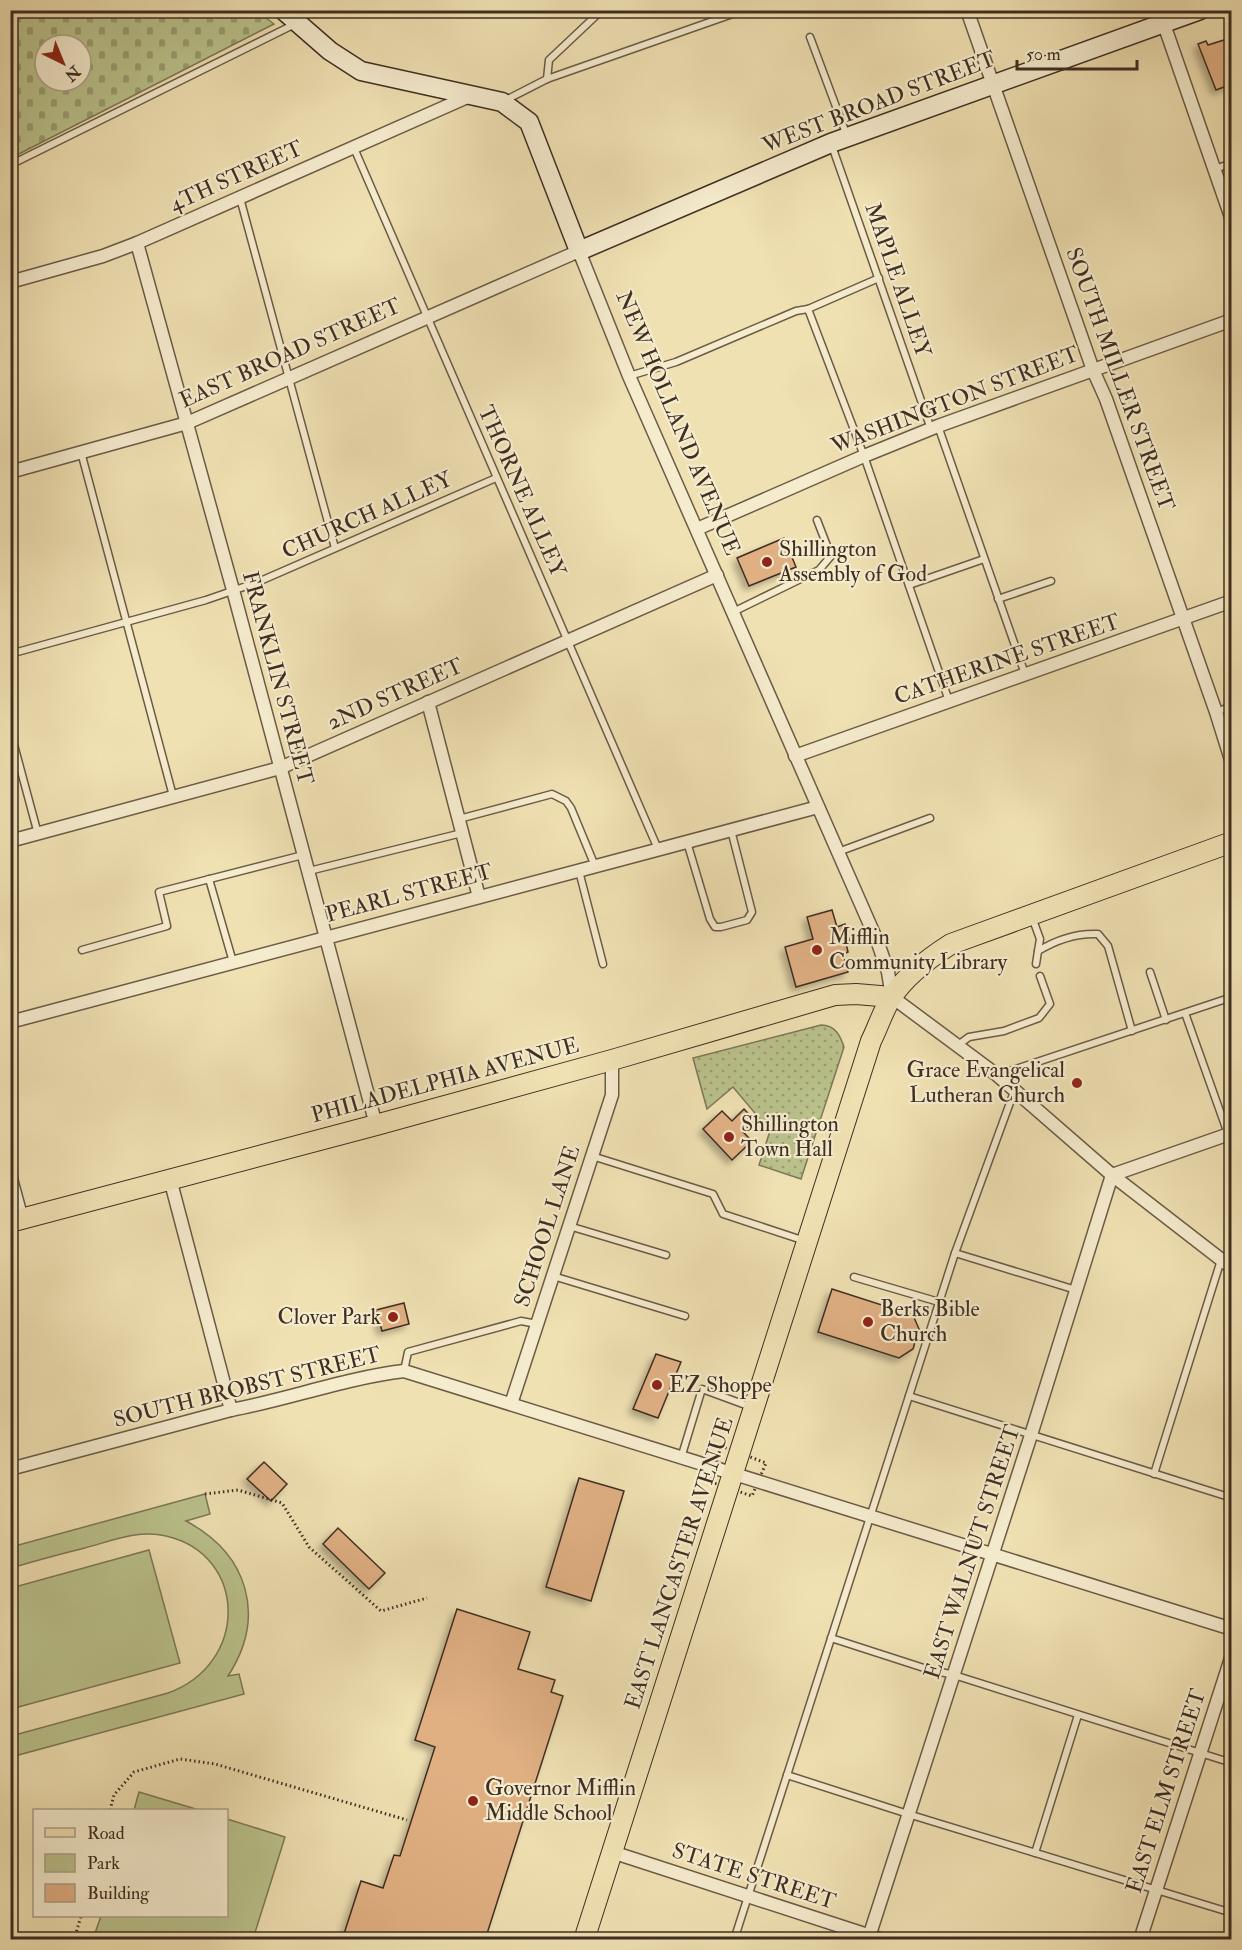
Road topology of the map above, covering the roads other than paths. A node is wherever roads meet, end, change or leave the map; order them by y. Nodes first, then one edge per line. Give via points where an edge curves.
1 (283, 10) edge
2 (602, 10) edge
3 (744, 10) edge
4 (967, 10) edge
5 (1200, 10) edge
6 (1162, 17) edge
7 (298, 23) junction
8 (810, 37) dead end
9 (547, 79) junction
10 (994, 84) junction
11 (473, 95) junction
12 (502, 102) junction
13 (839, 140) junction
14 (354, 148) junction
15 (1232, 163) edge
16 (10, 165) edge
17 (1214, 170) junction
18 (240, 198) junction
19 (1232, 220) edge
20 (137, 243) junction
21 (579, 250) junction
22 (879, 278) junction
23 (10, 282) edge
24 (808, 309) junction
25 (426, 317) junction
26 (1232, 320) edge
27 (1093, 370) junction
28 (629, 376) junction
29 (288, 377) junction
30 (187, 423) junction
31 (935, 427) junction
32 (81, 451) junction
33 (864, 456) junction
34 (10, 472) edge
35 (496, 478) junction
36 (817, 520) dead end
37 (697, 529) junction
38 (335, 548) junction
39 (984, 559) junction
40 (717, 575) junction
41 (1051, 581) dead end
42 (909, 585) junction
43 (233, 590) junction
44 (998, 599) junction
45 (1232, 601) edge
46 (733, 612) junction
47 (1182, 619) junction
48 (127, 621) junction
49 (568, 640) junction
50 (10, 654) edge
51 (1025, 675) junction
52 (949, 701) junction
53 (428, 702) junction
54 (1232, 706) edge
55 (1216, 712) junction
56 (10, 730) edge
57 (795, 756) junction
58 (1232, 763) edge
59 (280, 768) junction
60 (173, 796) junction
61 (818, 807) junction
62 (930, 818) dead end
63 (459, 819) junction
64 (731, 830) junction
65 (462, 833) junction
66 (38, 834) junction
67 (10, 841) edge
68 (687, 841) junction
69 (1232, 842) edge
70 (658, 849) junction
71 (838, 852) junction
72 (303, 855) junction
73 (595, 866) junction
74 (579, 870) junction
75 (308, 871) junction
76 (209, 879) junction
77 (479, 897) junction
78 (1031, 914) junction
79 (325, 937) junction
80 (82, 950) dead end
81 (1038, 951) junction
82 (233, 962) junction
83 (603, 964) dead end
84 (1036, 964) dead end
85 (1150, 972) dead end
86 (1040, 976) dead end
87 (892, 997) junction
88 (1232, 997) edge
89 (1185, 1013) junction
90 (1166, 1020) junction
91 (10, 1022) edge
92 (1132, 1031) junction
93 (958, 1045) junction
94 (612, 1060) junction
95 (997, 1075) junction
96 (1015, 1089) junction
97 (376, 1125) junction
98 (1230, 1137) edge
99 (592, 1156) junction
100 (10, 1175) edge
101 (1112, 1175) junction
102 (170, 1179) junction
103 (16, 1220) edge
104 (569, 1226) junction
105 (807, 1242) junction
106 (955, 1253) junction
107 (666, 1255) dead end
108 (1221, 1260) junction
109 (1232, 1268) edge
110 (553, 1276) junction
111 (854, 1277) dead end
112 (1077, 1290) junction
113 (939, 1302) junction
114 (685, 1316) dead end
115 (537, 1324) junction
116 (404, 1371) junction
117 (909, 1396) junction
118 (511, 1404) junction
119 (755, 1408) junction
120 (231, 1410) junction
121 (1031, 1435) junction
122 (681, 1459) junction
123 (10, 1468) edge
124 (733, 1474) junction
125 (1154, 1474) junction
126 (1232, 1498) edge
127 (871, 1515) junction
128 (993, 1554) junction
129 (1232, 1629) edge
130 (831, 1638) junction
131 (1232, 1655) edge
132 (954, 1675) junction
133 (1078, 1715) junction
134 (1201, 1753) junction
135 (1232, 1763) edge
136 (787, 1774) junction
137 (908, 1815) junction
138 (612, 1852) junction
139 (1035, 1853) junction
140 (1157, 1889) junction
141 (748, 1896) junction
142 (1232, 1913) edge
143 (868, 1937) edge
144 (584, 1940) edge
145 (734, 1940) edge
146 (883, 1940) edge
147 (1140, 1940) edge

1 - 7 street, NEW HOLLAND AVENUE
2 - 9 lane via 549,60
3 - 9 lane
4 - 10 street, SOUTH MILLER STREET
5 - 6 street, WEST BROAD STREET
6 - 10 street, WEST BROAD STREET
6 - 17 street
7 - 11 street, NEW HOLLAND AVENUE via 361,71
7 - 16 lane
8 - 13 lane, MAPLE ALLEY
9 - 12 lane
10 - 13 street, WEST BROAD STREET
10 - 27 street, SOUTH MILLER STREET
11 - 12 street, NEW HOLLAND AVENUE
11 - 14 street, 4TH STREET
12 - 21 street, NEW HOLLAND AVENUE via 529,122
13 - 21 street, WEST BROAD STREET
13 - 22 lane, MAPLE ALLEY
14 - 18 street, 4TH STREET
14 - 25 lane, THORNE ALLEY
15 - 17 lane
17 - 19 street
18 - 20 street, 4TH STREET
18 - 29 lane
20 - 23 street, 4TH STREET
20 - 30 street, FRANKLIN STREET
21 - 25 street, EAST BROAD STREET
21 - 28 street, NEW HOLLAND AVENUE
22 - 24 lane
22 - 31 lane, MAPLE ALLEY
24 - 28 lane via 676,362
24 - 33 lane
25 - 29 street, EAST BROAD STREET
25 - 35 lane, THORNE ALLEY
26 - 27 street, WASHINGTON STREET
27 - 31 street, WASHINGTON STREET
27 - 47 street, SOUTH MILLER STREET
28 - 37 street, NEW HOLLAND AVENUE
29 - 30 street, EAST BROAD STREET
29 - 38 lane
30 - 32 street, EAST BROAD STREET
30 - 43 street, FRANKLIN STREET
31 - 33 street, WASHINGTON STREET
31 - 39 lane, MAPLE ALLEY
32 - 34 street, EAST BROAD STREET
32 - 48 lane
33 - 37 street, WASHINGTON STREET
33 - 42 lane
35 - 38 lane, CHURCH ALLEY
35 - 49 lane, THORNE ALLEY
36 - 46 lane via 831,556 828,561 819,570
37 - 40 street, NEW HOLLAND AVENUE
38 - 43 lane, CHURCH ALLEY
39 - 42 lane
39 - 44 lane, MAPLE ALLEY
40 - 46 street, NEW HOLLAND AVENUE
40 - 49 street, 2ND STREET
41 - 44 lane
42 - 52 lane
43 - 48 lane, CHURCH ALLEY
43 - 59 street, FRANKLIN STREET
44 - 51 lane, MAPLE ALLEY
45 - 47 street, CATHERINE STREET
46 - 57 street, NEW HOLLAND AVENUE
47 - 51 street, CATHERINE STREET
47 - 55 street, SOUTH MILLER STREET
48 - 50 lane, CHURCH ALLEY
48 - 60 lane
49 - 53 street, 2ND STREET
49 - 70 lane, THORNE ALLEY
51 - 52 street, CATHERINE STREET
52 - 57 street, CATHERINE STREET
53 - 59 street, 2ND STREET
53 - 63 street
54 - 55 lane
55 - 58 street, SOUTH MILLER STREET
56 - 66 lane
57 - 61 street, NEW HOLLAND AVENUE
59 - 60 street, 2ND STREET
59 - 72 street, FRANKLIN STREET
60 - 66 street, 2ND STREET
61 - 64 street, PEARL STREET
61 - 71 street, NEW HOLLAND AVENUE
62 - 71 lane
63 - 65 street
63 - 73 lane via 552,794 571,808
64 - 68 street, PEARL STREET
64 - 68 lane via 752,912 747,920 721,927 715,927 710,919
65 - 75 lane
65 - 77 street
66 - 67 street, 2ND STREET
68 - 70 street, PEARL STREET
69 - 78 main road, EAST LANCASTER AVENUE
70 - 73 street, PEARL STREET
71 - 87 street, NEW HOLLAND AVENUE via 878,943
72 - 75 street, FRANKLIN STREET
72 - 76 lane
73 - 74 street, PEARL STREET
74 - 77 street, PEARL STREET
74 - 83 lane
75 - 79 street, FRANKLIN STREET
76 - 80 lane via 159,892 167,926
76 - 82 lane
77 - 79 street, PEARL STREET
78 - 81 lane via 1040,939
78 - 87 main road, EAST LANCASTER AVENUE via 951,944 928,959
79 - 82 street, PEARL STREET
79 - 97 street, FRANKLIN STREET
81 - 84 lane
81 - 92 lane via 1083,933 1098,934 1108,946
82 - 91 street, PEARL STREET
85 - 90 lane
86 - 93 lane via 1050,1004 1039,1018 969,1037
87 - 93 street
87 - 94 main road, PHILADELPHIA AVENUE via 835,995
87 - 105 main road, EAST LANCASTER AVENUE via 871,1041
88 - 89 lane
89 - 90 lane
89 - 98 lane
90 - 92 lane
92 - 95 lane
93 - 95 street
94 - 97 main road, PHILADELPHIA AVENUE
94 - 99 street, SCHOOL LANE via 612,1095
95 - 96 street
96 - 101 street
96 - 106 lane
97 - 102 main road, PHILADELPHIA AVENUE
98 - 101 street
99 - 104 street, SCHOOL LANE
99 - 105 lane via 713,1194 723,1214
100 - 103 street
101 - 108 street
101 - 112 street, EAST WALNUT STREET
102 - 103 main road, PHILADELPHIA AVENUE
102 - 120 street
104 - 107 lane
104 - 110 street, SCHOOL LANE
105 - 119 main road, EAST LANCASTER AVENUE
106 - 112 lane
106 - 113 lane
108 - 109 street
108 - 125 lane
110 - 114 lane
110 - 115 street, SCHOOL LANE
111 - 113 lane
112 - 121 street, EAST WALNUT STREET
113 - 117 lane
115 - 116 lane via 521,1321 408,1352
115 - 118 street, SCHOOL LANE
116 - 118 street, SOUTH BROBST STREET
116 - 120 street, SOUTH BROBST STREET via 376,1374
117 - 121 lane
117 - 127 lane
118 - 122 street, SOUTH BROBST STREET
119 - 122 lane via 702,1389
119 - 124 main road, EAST LANCASTER AVENUE
120 - 123 street, SOUTH BROBST STREET
121 - 125 lane
121 - 128 street, EAST WALNUT STREET
122 - 124 street, SOUTH BROBST STREET
124 - 127 street, SOUTH BROBST STREET
124 - 138 main road, EAST LANCASTER AVENUE
125 - 126 lane
127 - 128 street, SOUTH BROBST STREET
127 - 130 lane
128 - 129 street, SOUTH BROBST STREET
128 - 132 street, EAST WALNUT STREET
130 - 132 lane
130 - 136 lane
131 - 134 street, EAST ELM STREET
132 - 133 lane
132 - 137 street, EAST WALNUT STREET
133 - 134 lane
133 - 139 lane
134 - 135 lane
134 - 140 street, EAST ELM STREET
136 - 137 lane
136 - 141 lane
137 - 139 lane
137 - 143 street, EAST WALNUT STREET
138 - 141 street, STATE STREET
138 - 144 main road, EAST LANCASTER AVENUE
139 - 140 lane
140 - 142 lane
140 - 147 street, EAST ELM STREET
141 - 143 street, STATE STREET
141 - 145 lane
143 - 146 street, STATE STREET

